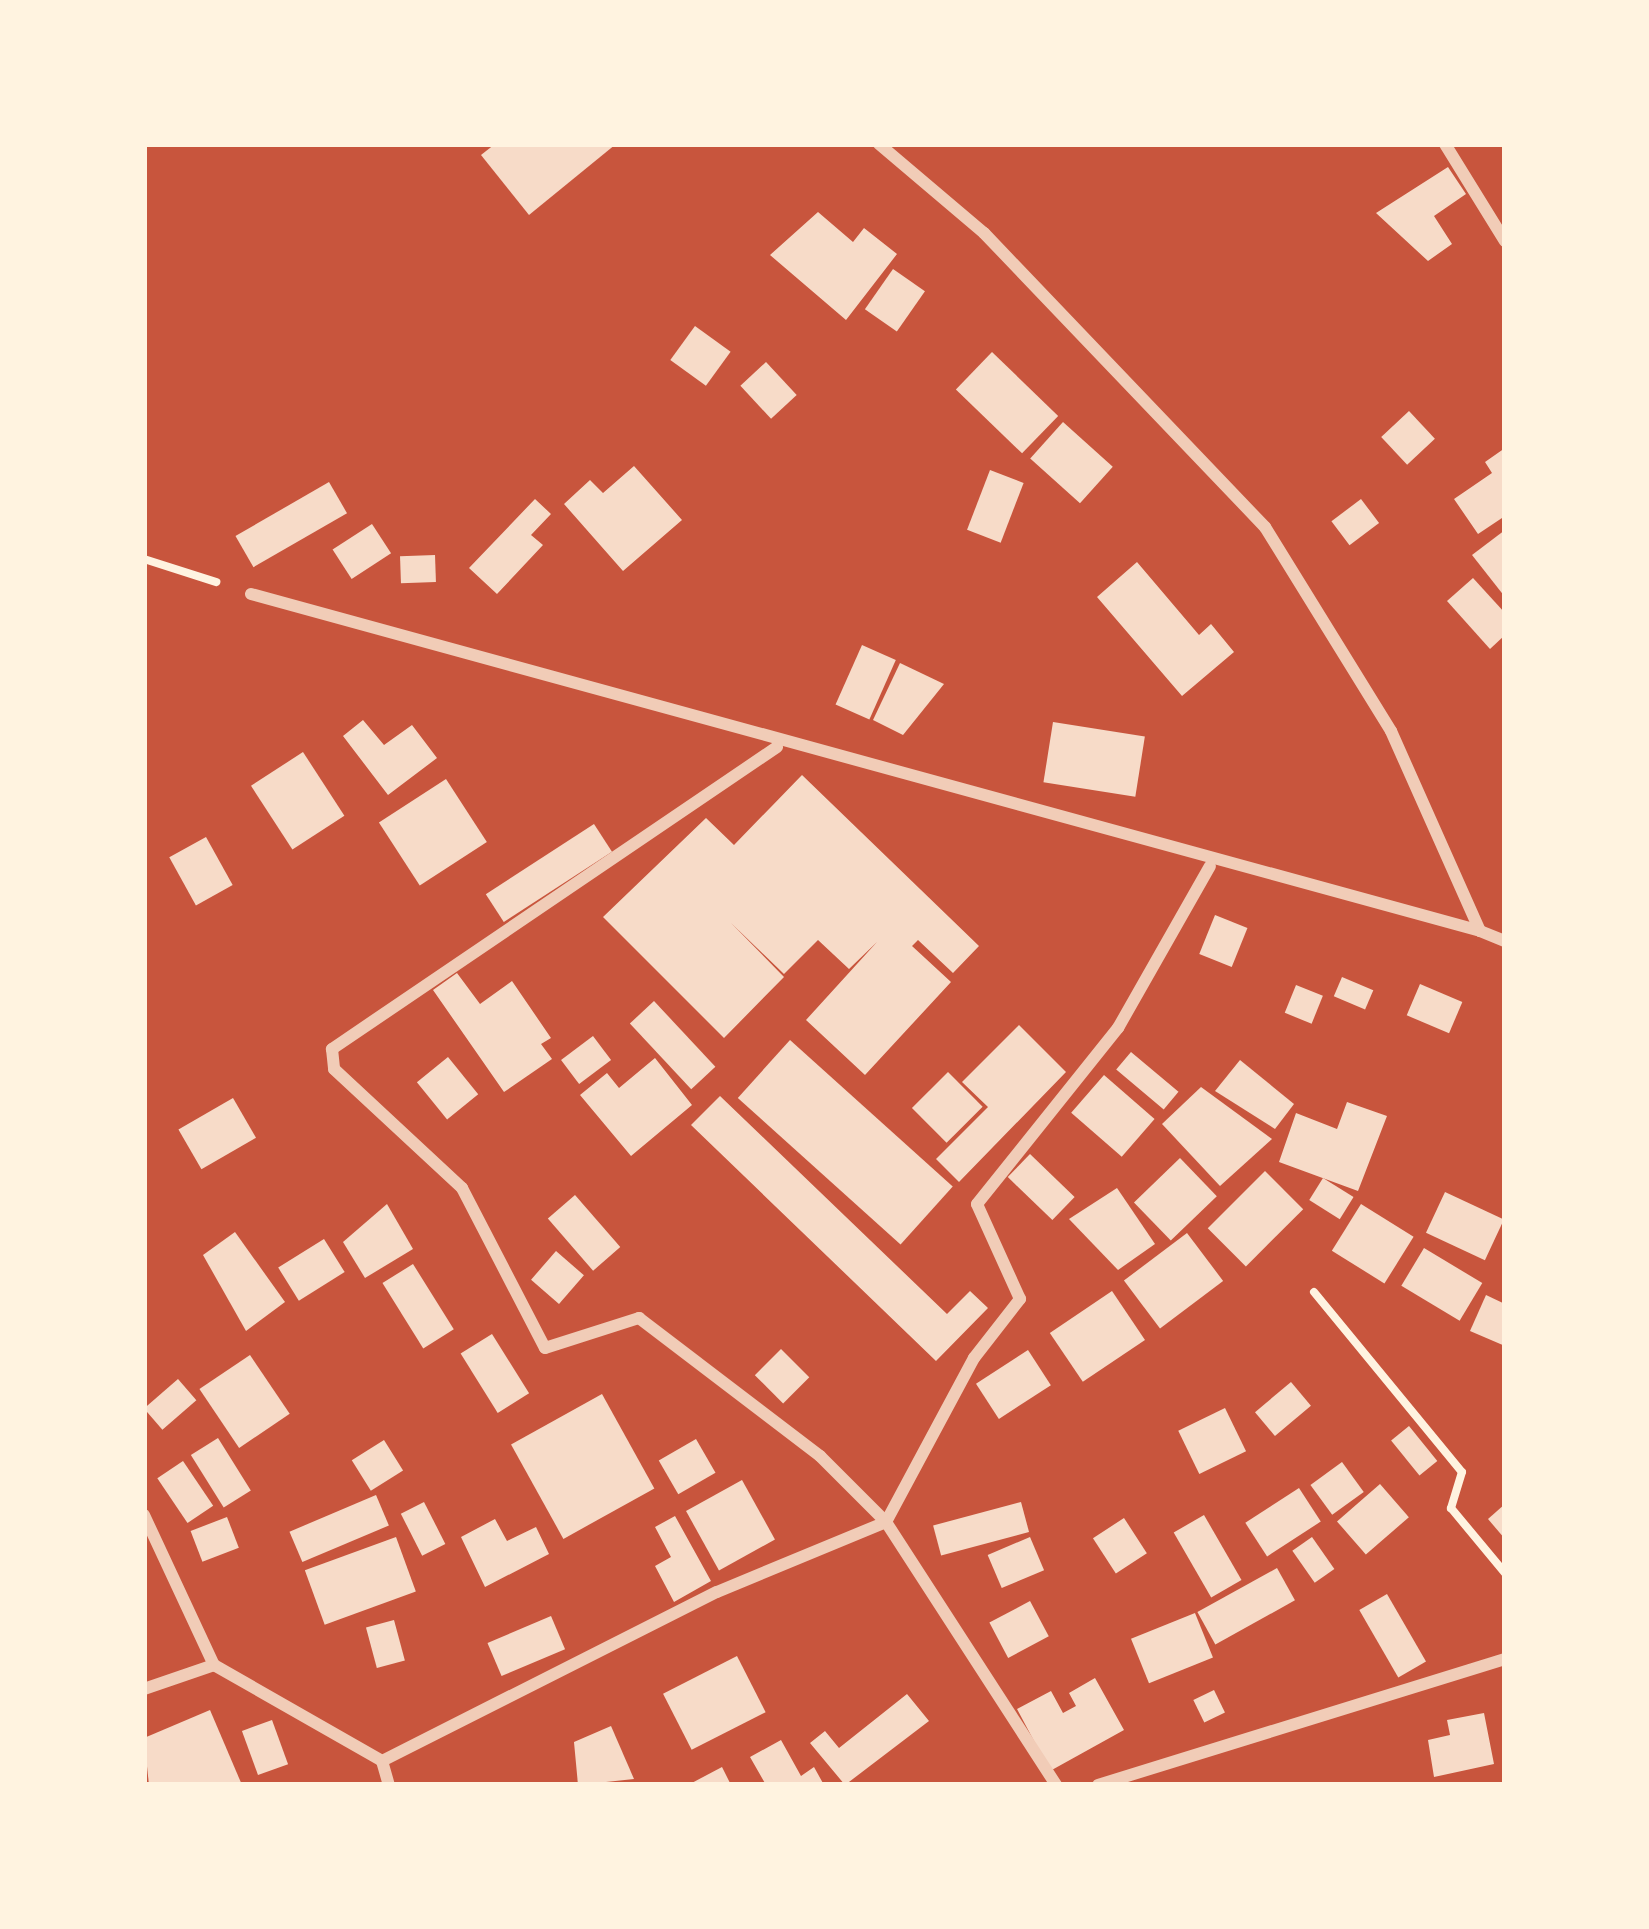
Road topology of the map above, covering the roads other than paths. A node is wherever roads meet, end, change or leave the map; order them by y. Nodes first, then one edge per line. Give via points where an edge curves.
1 (878, 144) edge
2 (1445, 144) edge
3 (1505, 241) edge
4 (251, 594) road end
5 (777, 746) junction
6 (1210, 866) junction
7 (1480, 932) junction
8 (1505, 941) edge
9 (144, 1515) edge
10 (886, 1522) junction
11 (1505, 1659) edge
12 (214, 1666) junction
13 (144, 1689) edge
14 (382, 1761) junction
15 (389, 1785) edge
16 (1056, 1785) edge
17 (1098, 1785) edge

1 - 7 street via 984,233 1265,527 1391,731
2 - 3 street
4 - 5 street
5 - 6 street via 904,772
5 - 10 street via 332,1059 463,1188 545,1348 639,1318 820,1456
6 - 7 street
6 - 10 street via 1118,1028 977,1204 1020,1299 974,1358
7 - 8 street
9 - 12 street
10 - 14 street via 717,1592
10 - 16 street
11 - 17 street
12 - 13 street
12 - 14 street
14 - 15 street

